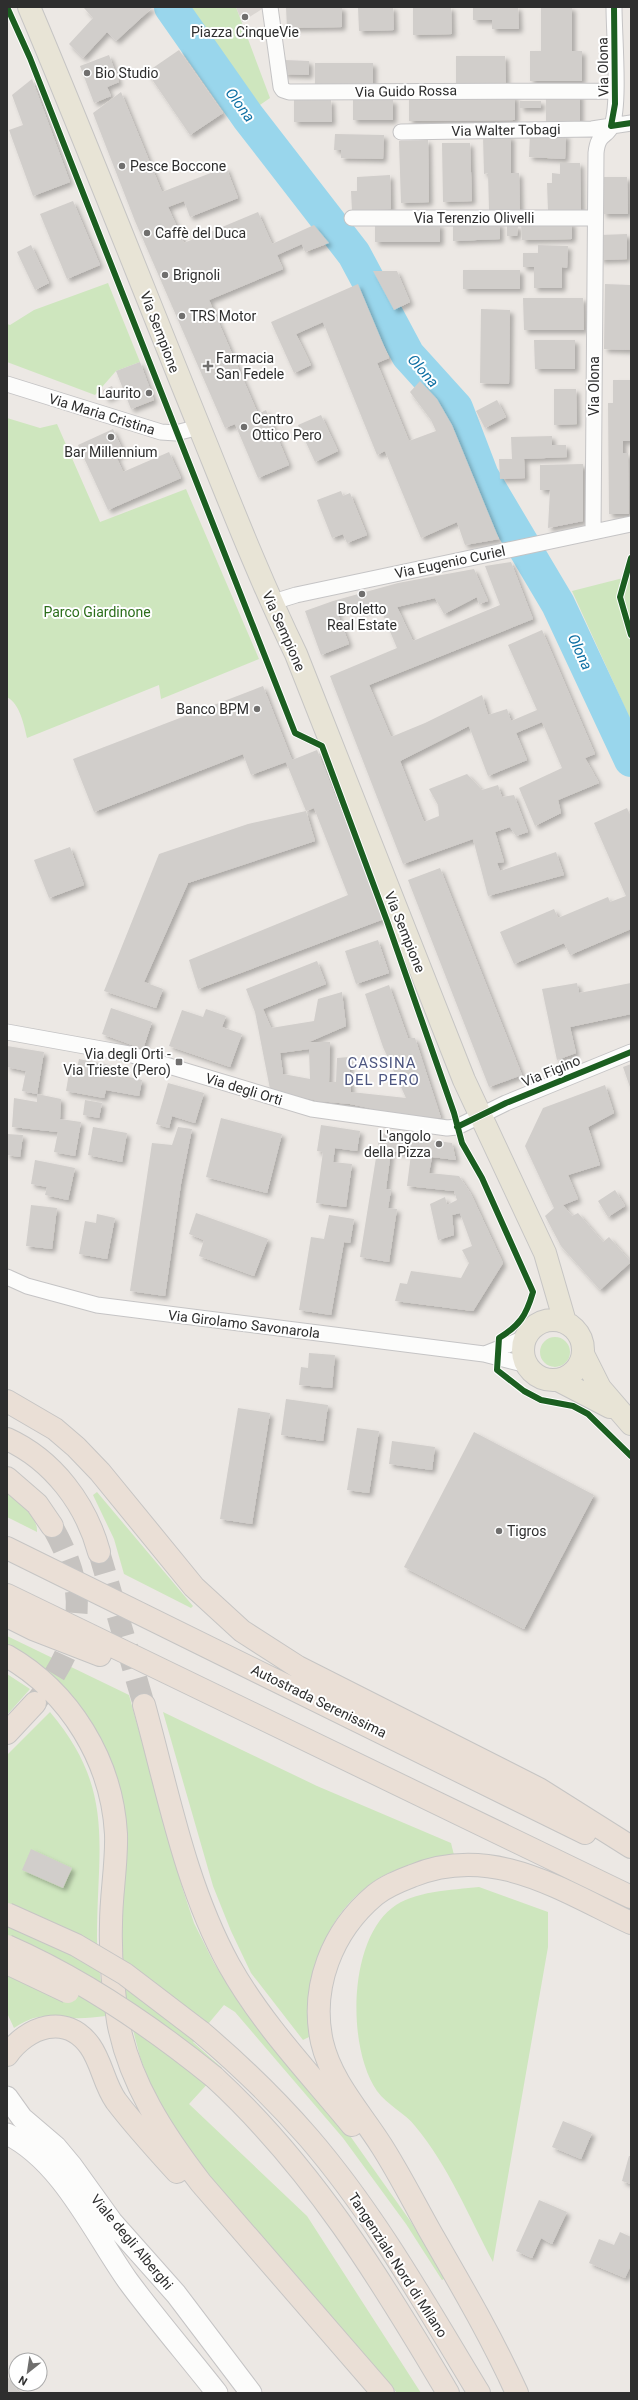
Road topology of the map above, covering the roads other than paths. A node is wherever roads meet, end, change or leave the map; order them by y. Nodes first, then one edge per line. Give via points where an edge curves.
1 (29, 7) edge
2 (270, 7) edge
3 (614, 7) edge
4 (615, 90) junction
5 (631, 123) edge
6 (611, 126) junction
7 (400, 132) dead end
8 (352, 218) dead end
9 (595, 218) junction
10 (7, 384) edge
11 (199, 427) junction
12 (631, 524) edge
13 (593, 532) junction
14 (270, 603) junction
15 (7, 1032) edge
16 (631, 1052) edge
17 (481, 1116) junction
18 (545, 1253) junction
19 (7, 1277) edge
20 (565, 1322) junction
21 (531, 1331) junction
22 (484, 1354) junction
23 (583, 1354) junction
24 (527, 1365) junction
25 (558, 1380) junction
26 (7, 1401) edge
27 (629, 1421) edge
28 (7, 1439) edge
29 (7, 1478) edge
30 (52, 1526) tunnel mouth
31 (7, 1548) edge
32 (99, 1552) tunnel mouth
33 (7, 1595) edge
34 (7, 1616) edge
35 (7, 1656) edge
36 (35, 1703) tunnel mouth
37 (144, 1705) tunnel mouth
38 (242, 1709) junction
39 (7, 1733) edge
40 (631, 1847) edge
41 (631, 1855) edge
42 (631, 1897) edge
43 (7, 1903) edge
44 (7, 1914) edge
45 (631, 1923) edge
46 (7, 1946) edge
47 (76, 1946) junction
48 (7, 1963) edge
49 (161, 2035) junction
50 (7, 2055) edge
51 (7, 2097) edge
52 (7, 2134) edge
53 (444, 2255) junction
54 (286, 2283) junction
55 (217, 2393) edge
56 (251, 2393) edge
57 (383, 2393) edge
58 (448, 2393) edge
59 (479, 2393) edge
60 (517, 2393) edge

1 - 11 main road, Via Sempione
2 - 4 street, Via Guido Rossa via 281,87 289,92
3 - 4 street, Via Olona
4 - 6 street, Via Olona
5 - 6 street, Via Walter Tobagi
6 - 7 street, Via Walter Tobagi via 592,129
6 - 9 street, Via Olona via 597,141
8 - 9 street, Via Terenzio Olivelli
9 - 13 street, Via Olona
10 - 11 street, Via Maria Cristina via 161,432 176,433
11 - 14 main road, Via Sempione
12 - 13 street, Via Eugenio Curiel
13 - 14 street, Via Eugenio Curiel via 296,595
14 - 17 main road, Via Sempione via 296,654 461,1072
15 - 17 street, Via degli Orti via 129,1054 312,1109 447,1128 458,1127
16 - 17 street, Via Figino via 506,1102
17 - 18 main road, Via Sempione
18 - 20 main road, Via Sempione
18 - 21 main road, Via Sempione via 544,1297
19 - 22 street, Via Girolamo Savonarola via 27,1286 98,1305
20 - 21 main road via 555,1320
20 - 23 main road via 579,1335
21 - 22 street, Via Girolamo Savonarola
21 - 24 main road via 523,1347
22 - 24 street, Via Girolamo Savonarola
23 - 25 main road via 574,1372
23 - 27 main road via 600,1388
24 - 25 main road via 540,1377
25 - 27 main road via 589,1395
26 - 40 highway via 39,1418 76,1447 100,1472 194,1587 242,1631 298,1667 538,1788
28 - 32 highway via 31,1453 61,1481 84,1513 94,1532
29 - 30 highway via 37,1504
31 - 41 highway, Autostrada Serenissima
33 - 38 highway
34 - 38 highway via 33,1629
35 - 54 highway via 32,1672 66,1706 92,1747 105,1777 116,1834 111,1925 113,1986 118,2022 145,2099 171,2143 201,2183
36 - 39 highway
37 - 53 highway via 194,1884 229,1965 274,2032 389,2174
38 - 42 highway
43 - 47 highway, bridge
44 - 47 highway, Tangenziale Nord di Milano, bridge
45 - 53 highway via 540,1880 510,1869 470,1864 434,1868 390,1886 378,1893 355,1914 338,1938 326,1966 320,1996 320,2030 327,2059 381,2145
46 - 49 highway, Tangenziale Nord di Milano, bridge via 90,1989
47 - 59 highway, Tangenziale Nord di Milano, bridge via 125,1974 201,2032 282,2107 337,2173 387,2242
48 - 49 highway, bridge
49 - 58 highway, Tangenziale Nord di Milano, bridge via 214,2077 283,2147 334,2212 381,2282
50 - 54 highway via 16,2043 41,2028 60,2027 84,2039 94,2053 109,2090 135,2126 193,2190
51 - 56 street, Viale degli Alberghi via 22,2118 56,2147 71,2165 112,2222 176,2294
52 - 55 street, Viale degli Alberghi via 30,2149 56,2175 128,2281
53 - 60 highway
54 - 57 highway

